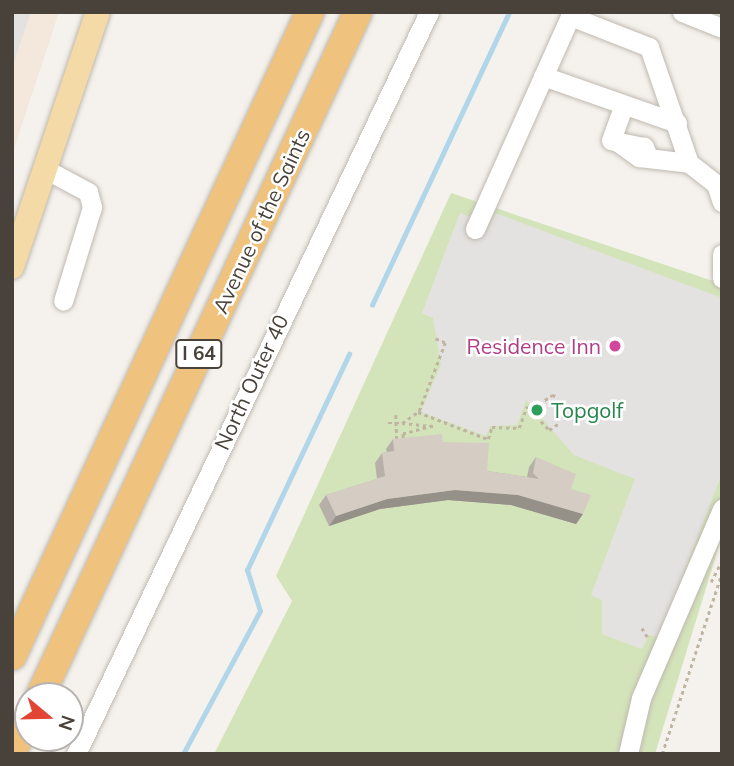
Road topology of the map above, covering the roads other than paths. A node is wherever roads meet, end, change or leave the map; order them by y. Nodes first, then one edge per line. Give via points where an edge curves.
1 (99, 12) edge
2 (310, 12) edge
3 (358, 12) edge
4 (429, 12) edge
5 (682, 12) edge
6 (571, 14) edge
7 (722, 29) edge
8 (543, 76) junction
9 (624, 105) junction
10 (677, 123) junction
11 (689, 163) junction
12 (45, 169) junction
13 (722, 202) edge
14 (475, 229) dead end
15 (722, 254) edge
16 (12, 267) edge
17 (722, 278) edge
18 (64, 301) dead end
19 (722, 509) edge
20 (12, 656) edge
21 (47, 682) edge
22 (76, 754) edge
23 (628, 754) edge

1 - 12 main road
2 - 20 highway, Avenue of the Saints / I 64
3 - 21 highway, Avenue of the Saints / I 64
4 - 22 street, North Outer 40
5 - 7 street
6 - 8 street
6 - 10 street via 649,47
8 - 9 street
8 - 14 street
9 - 10 street
9 - 11 street via 611,140
10 - 11 street
11 - 13 street via 716,184
12 - 16 main road
12 - 18 street via 88,192 92,208
15 - 17 street
19 - 23 street via 640,698

